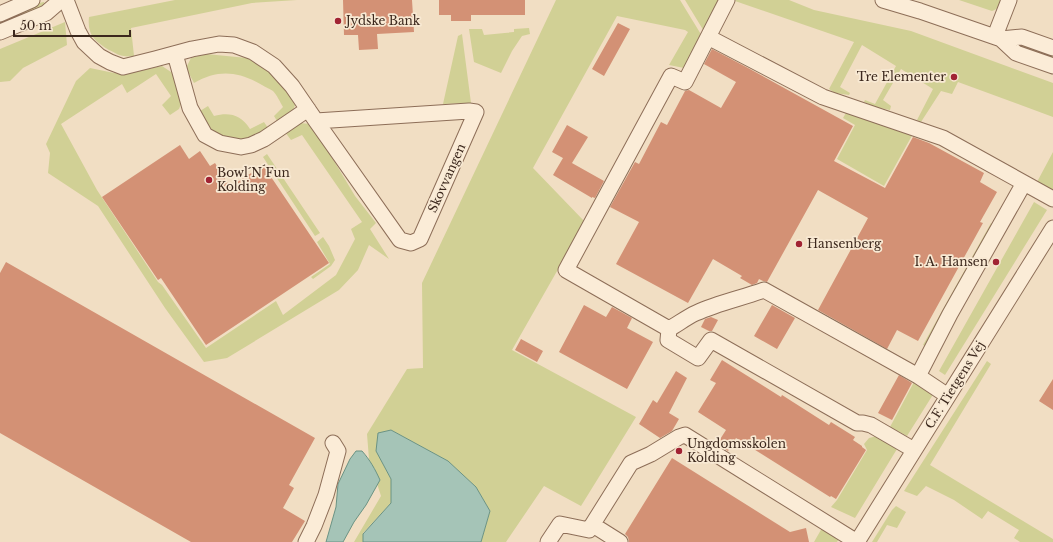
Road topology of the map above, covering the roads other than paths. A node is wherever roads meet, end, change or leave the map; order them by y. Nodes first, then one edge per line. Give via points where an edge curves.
1 (32, 0) edge
2 (55, 0) edge
3 (61, 0) edge
4 (66, 0) edge
5 (727, 0) edge
6 (883, 0) edge
7 (1009, 0) edge
8 (0, 14) edge
9 (0, 32) edge
10 (708, 37) junction
11 (998, 37) junction
12 (1053, 48) edge
13 (175, 54) junction
14 (1053, 66) edge
15 (308, 109) junction
16 (316, 121) junction
17 (1024, 183) junction
18 (1053, 199) edge
19 (1053, 228) edge
20 (669, 329) junction
21 (918, 376) junction
22 (948, 396) junction
23 (333, 443) dead end
24 (914, 450) junction
25 (593, 525) junction
26 (306, 542) edge
27 (548, 542) edge
28 (620, 542) edge
29 (857, 542) edge

1 - 8 street
2 - 3 street
3 - 9 street via 46,13
4 - 13 street, Skovvangen via 84,42 110,62 123,67
5 - 10 street
6 - 11 street
7 - 11 street
10 - 17 street via 823,97 943,138
10 - 20 street via 685,82 671,76 566,270
11 - 12 street via 1022,37
11 - 14 street via 1016,52
13 - 15 street, Skovvangen via 219,44 253,52 274,66
13 - 15 street via 190,108 205,134 220,143 241,147 251,145
15 - 16 street, Skovvangen
16 - 16 street, Skovvangen via 400,240 411,243 420,239 476,112
17 - 18 street
17 - 21 street
19 - 22 street, C.F. Tietgens Vej
20 - 21 street via 695,313 764,290
20 - 24 street via 668,340 698,358 711,340 857,423 871,425
21 - 22 street
22 - 24 street, C.F. Tietgens Vej
23 - 26 street via 338,451 326,495
24 - 29 street, C.F. Tietgens Vej
25 - 27 street via 589,530 560,524
25 - 28 street
25 - 29 street via 631,463 685,435

